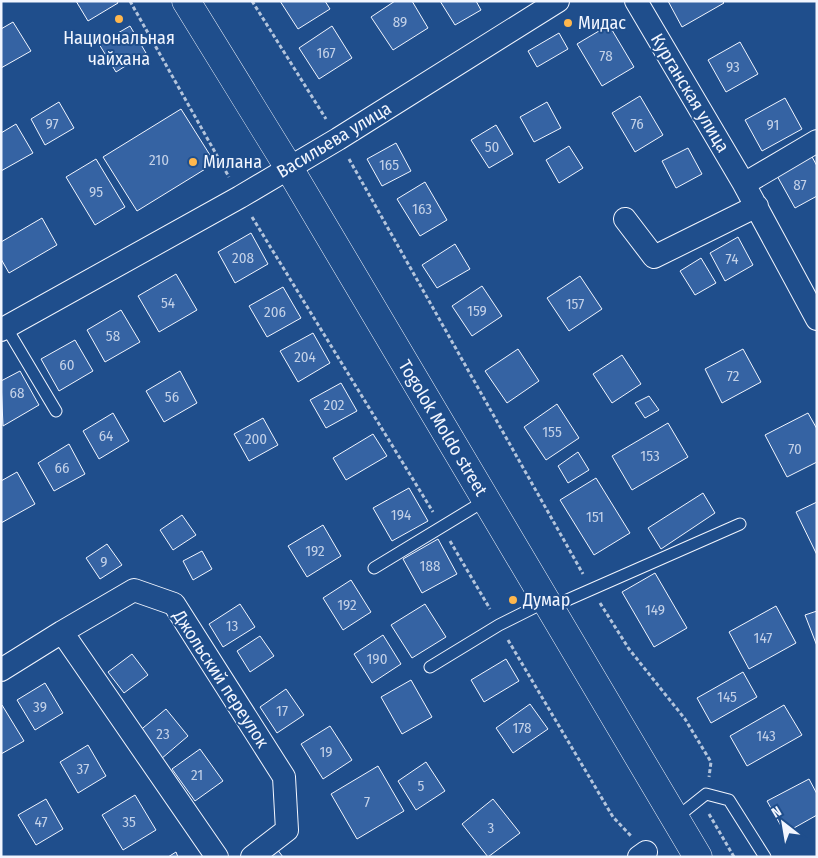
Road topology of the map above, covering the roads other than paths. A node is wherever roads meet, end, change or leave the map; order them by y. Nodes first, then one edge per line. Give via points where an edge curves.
1 (186, 1) edge
2 (558, 1) edge
3 (636, 1) edge
4 (817, 141) edge
5 (289, 168) junction
6 (744, 184) junction
7 (757, 206) junction
8 (625, 219) dead end
9 (817, 319) edge
10 (3, 328) edge
11 (56, 411) dead end
12 (486, 500) junction
13 (740, 524) dead end
14 (374, 568) dead end
15 (547, 605) junction
16 (62, 632) junction
17 (430, 667) dead end
18 (1, 670) edge
19 (676, 818) junction
20 (217, 857) edge
21 (252, 857) edge
22 (698, 857) edge
23 (765, 857) edge

1 - 5 main road, Togolok Moldo street
2 - 5 street, Васильева улица
3 - 6 street, Курганская улица
4 - 6 street
5 - 10 street, Васильева улица
5 - 12 main road, Togolok Moldo street
6 - 7 street, Курганская улица
7 - 8 street via 654,257
7 - 9 street, Курганская улица
10 - 11 lane
12 - 14 lane
12 - 15 main road, Togolok Moldo street
13 - 15 lane via 592,590
15 - 17 lane via 499,625
15 - 19 main road, Togolok Moldo street
16 - 18 street, Джольский переулок
16 - 20 street
16 - 21 street, Джольский переулок via 134,590 174,604 284,777 287,830
19 - 22 main road, Togolok Moldo street
19 - 23 lane via 706,794 729,800

